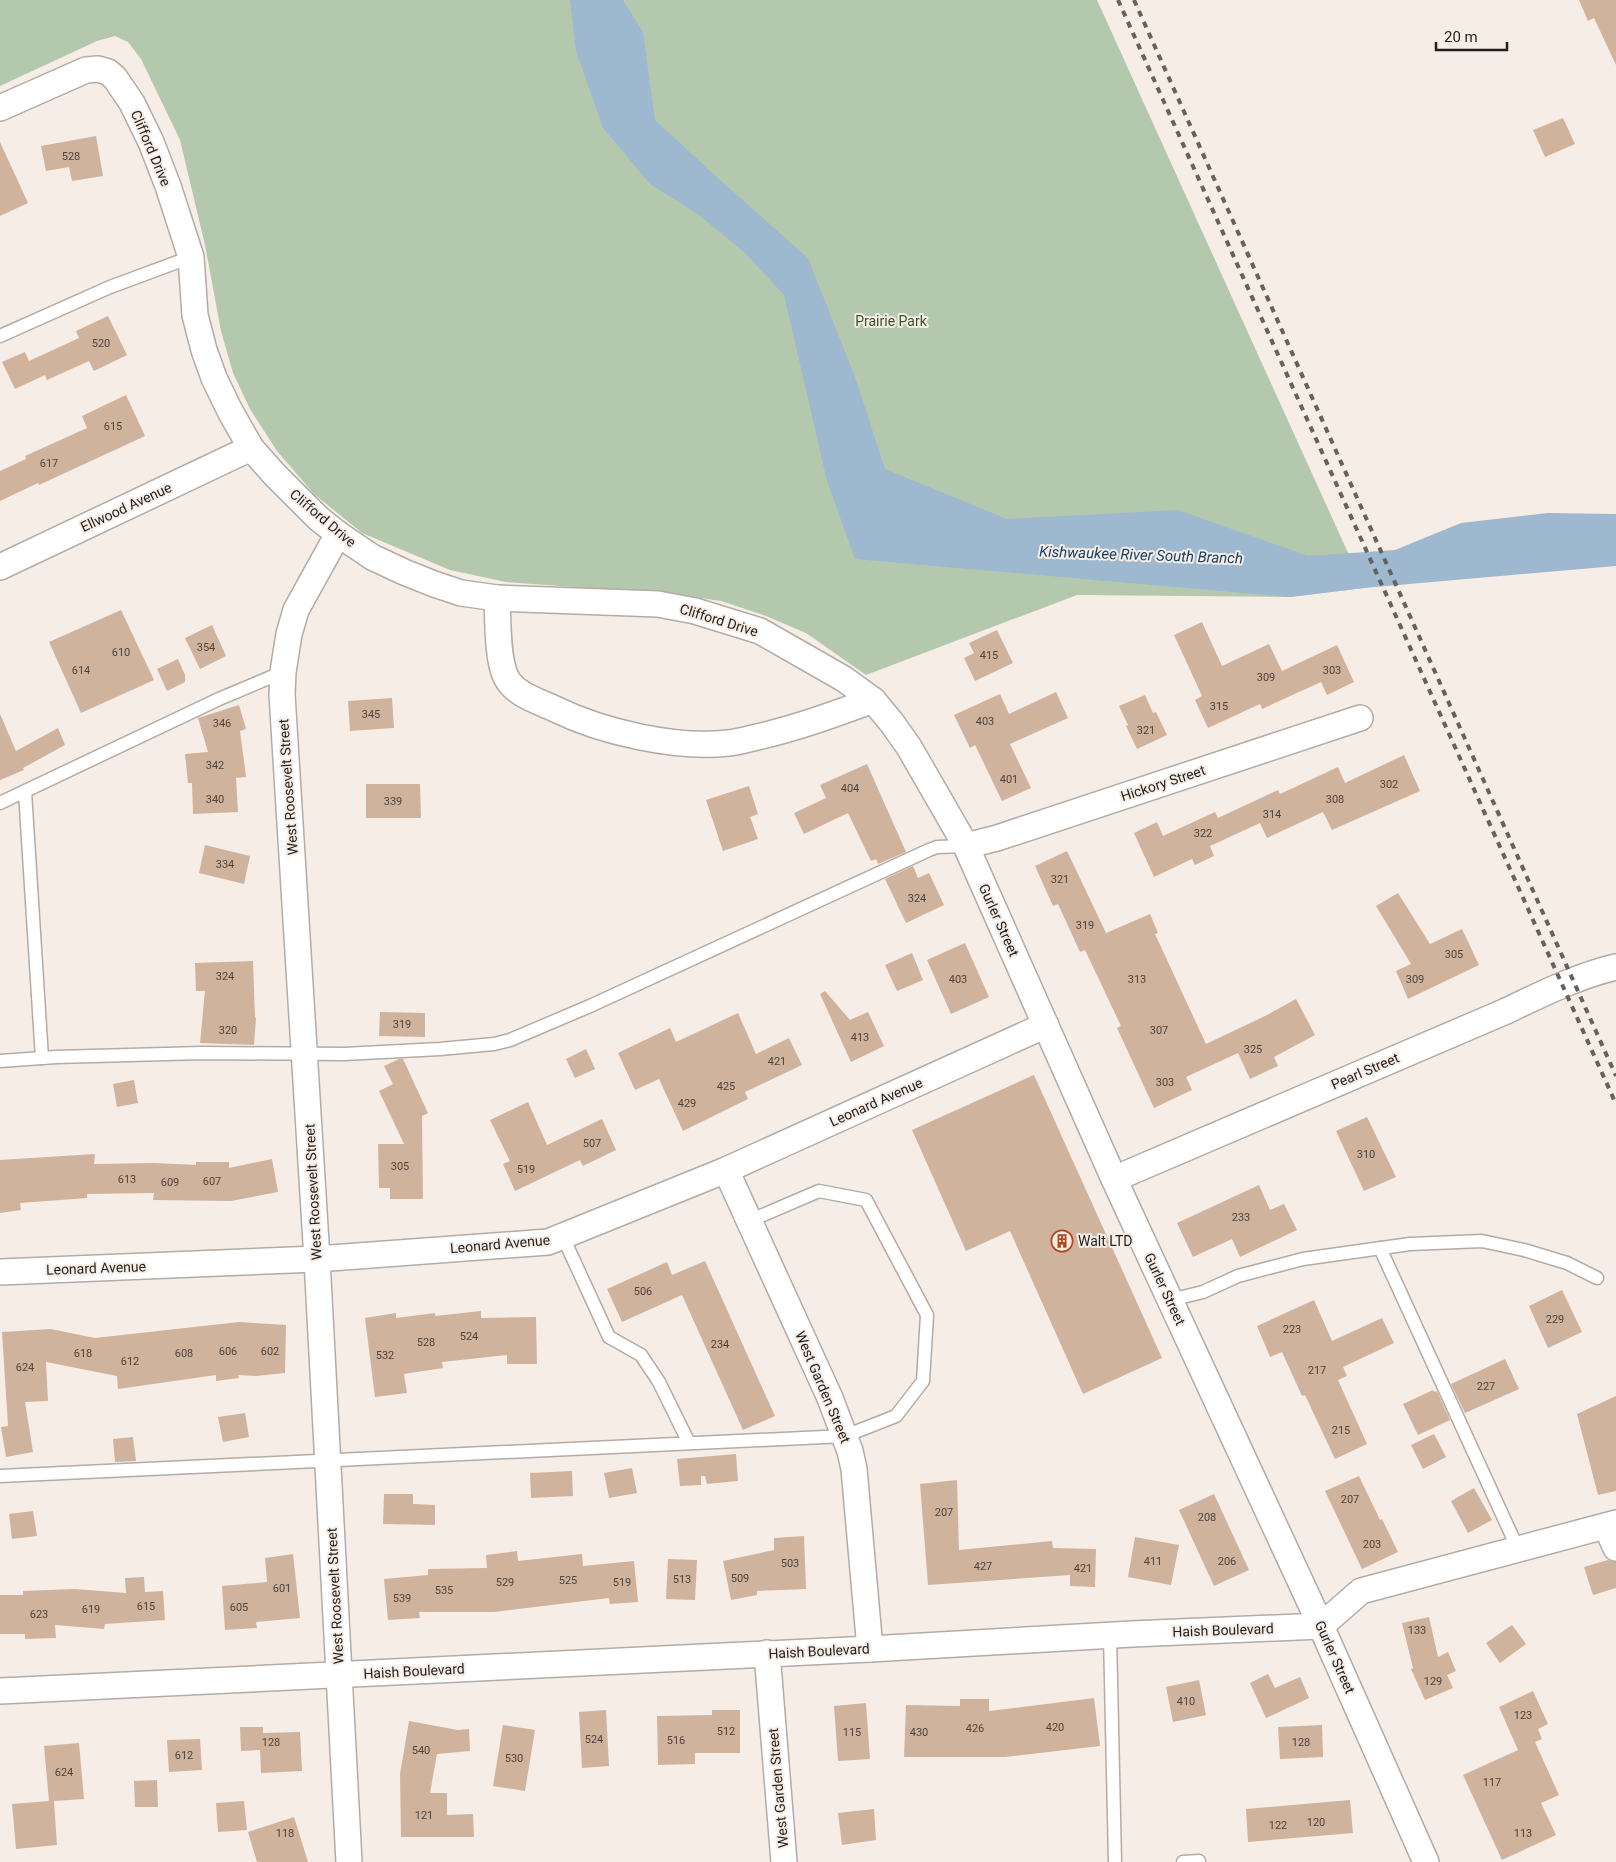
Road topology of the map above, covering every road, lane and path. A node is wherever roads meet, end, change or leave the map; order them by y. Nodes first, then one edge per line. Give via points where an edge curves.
1 (0, 108) edge
2 (191, 257) junction
3 (0, 336) edge
4 (252, 448) junction
5 (338, 534) junction
6 (0, 567) edge
7 (497, 598) junction
8 (282, 672) junction
9 (873, 700) junction
10 (1360, 718) dead end
11 (25, 792) junction
12 (0, 803) edge
13 (966, 846) junction
14 (1616, 967) edge
15 (1046, 1025) junction
16 (305, 1054) junction
17 (42, 1058) junction
18 (0, 1061) edge
19 (726, 1170) junction
20 (1114, 1179) junction
21 (749, 1221) junction
22 (563, 1236) junction
23 (1380, 1248) junction
24 (317, 1259) junction
25 (0, 1272) edge
26 (1597, 1278) dead end
27 (1170, 1300) junction
28 (845, 1436) junction
29 (689, 1443) junction
30 (328, 1460) junction
31 (0, 1476) edge
32 (1613, 1532) edge
33 (1518, 1549) junction
34 (1322, 1626) junction
35 (1110, 1635) junction
36 (870, 1649) junction
37 (767, 1653) junction
38 (339, 1675) junction
39 (0, 1691) edge
40 (1199, 1861) edge
41 (348, 1862) edge
42 (784, 1862) edge
43 (1115, 1862) edge
44 (1183, 1862) edge
45 (1426, 1862) edge

1 - 2 street, Clifford Drive via 86,70 108,72 132,103 151,142
2 - 3 lane via 110,287
2 - 4 street, Clifford Drive via 195,314 204,350 230,411
4 - 5 street, Clifford Drive via 278,478
4 - 6 street, Ellwood Avenue
5 - 7 street, Clifford Drive via 372,557 404,572 461,593
5 - 8 street, West Roosevelt Street via 296,610
7 - 9 street, Clifford Drive via 658,604 695,611 760,631 844,679
7 - 9 street via 501,662 514,689 566,714 623,733 681,744 728,743 809,723
8 - 11 lane
8 - 16 street, West Roosevelt Street
9 - 13 street, Gurler Street via 909,748
10 - 13 street, Hickory Street
11 - 12 lane
11 - 17 lane
13 - 15 street, Gurler Street
13 - 16 lane via 929,850 510,1040 440,1049
14 - 20 street, Pearl Street via 1543,993
15 - 19 street, Leonard Avenue
15 - 20 street, Gurler Street
16 - 17 lane via 202,1052
16 - 24 street, West Roosevelt Street
17 - 18 lane
19 - 21 street, West Garden Street
19 - 22 street, Leonard Avenue
20 - 27 street, Gurler Street
21 - 28 street, West Garden Street
21 - 28 lane via 819,1191 866,1200 927,1315 922,1381 896,1416
22 - 24 street, Leonard Avenue via 548,1242
22 - 29 lane via 609,1337 641,1356 660,1382
23 - 26 lane via 1482,1241 1567,1263
23 - 27 lane via 1303,1260 1238,1276 1203,1292
23 - 33 lane
24 - 25 street, Leonard Avenue
24 - 30 street, West Roosevelt Street
27 - 34 street, Gurler Street
28 - 29 lane
28 - 36 street, West Garden Street via 854,1469
29 - 30 lane
30 - 31 lane
30 - 38 street, West Roosevelt Street
32 - 33 street
33 - 34 street via 1361,1591
34 - 35 street, Haish Boulevard
34 - 45 street, Gurler Street
35 - 36 street, Haish Boulevard
35 - 43 lane
36 - 37 street, Haish Boulevard
37 - 38 street, Haish Boulevard
37 - 42 street, West Garden Street
38 - 39 street, Haish Boulevard
38 - 41 street, West Roosevelt Street
40 - 44 lane

